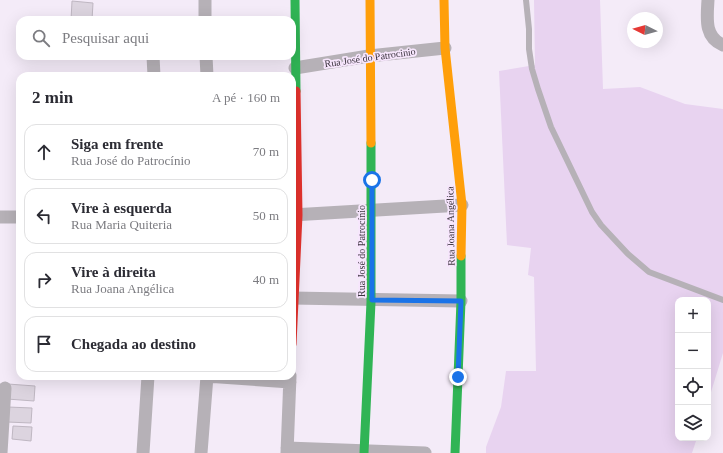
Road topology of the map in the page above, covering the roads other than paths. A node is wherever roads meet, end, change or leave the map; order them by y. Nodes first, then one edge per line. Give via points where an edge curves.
1 (205, 0) edge
2 (295, 0) edge
3 (370, 0) edge
4 (444, 0) edge
5 (526, 0) edge
6 (708, 0) edge
7 (205, 16) edge
8 (295, 16) edge
9 (723, 46) edge
10 (445, 48) junction
11 (369, 56) junction
12 (153, 60) edge
13 (206, 60) edge
14 (295, 60) edge
15 (295, 68) junction
16 (154, 72) edge
17 (206, 72) edge
18 (295, 72) edge
19 (462, 205) junction
20 (372, 210) junction
21 (296, 215) edge
22 (0, 217) edge
23 (16, 217) edge
24 (296, 298) edge
25 (372, 300) junction
26 (723, 300) edge
27 (461, 301) junction
28 (148, 380) edge
29 (206, 380) edge
30 (290, 380) edge
31 (6, 388) dead end
32 (287, 450) edge
33 (364, 452) edge
34 (1, 453) edge
35 (143, 453) edge
36 (201, 453) edge
37 (425, 453) edge
38 (455, 453) edge

1 - 7 street
2 - 8 street
3 - 11 street, Rua José do Patrocínio
4 - 10 street, Rua Joana Angélica
5 - 26 lane via 532,69 551,127 592,212 619,244 649,272
6 - 9 street via 708,32
10 - 11 street, Rua José do Patrocinio
10 - 19 street, Rua Joana Angélica
11 - 15 street, Rua José do Patrocinio
11 - 20 street, Rua José do Patrocínio
12 - 16 street
13 - 17 street
14 - 15 street
15 - 18 street
19 - 20 street
19 - 27 street, Rua Joana Angélica
20 - 21 street
20 - 25 street, Rua José do Patrocínio
22 - 23 street
24 - 25 street
25 - 27 street
25 - 33 street, Rua José do Patrocínio
27 - 38 street, Rua Joana Angélica
28 - 35 street
29 - 36 street
30 - 32 street
31 - 34 street
32 - 33 street
33 - 37 street

